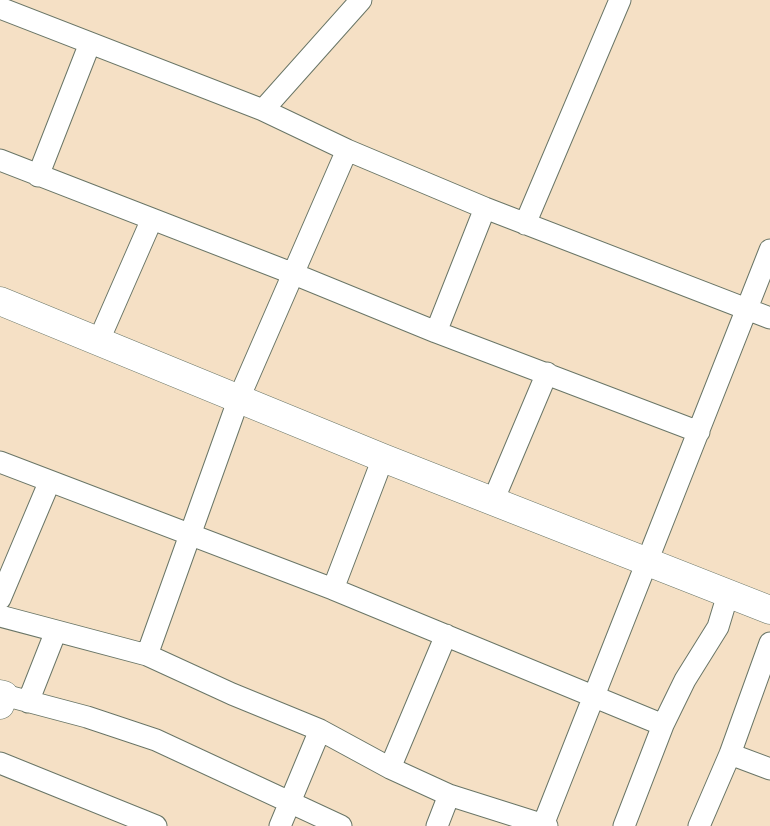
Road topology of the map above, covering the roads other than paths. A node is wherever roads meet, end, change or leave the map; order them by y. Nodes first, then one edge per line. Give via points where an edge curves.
1 (361, 0) edge
2 (620, 0) edge
3 (0, 8) edge
4 (90, 43) junction
5 (263, 110) junction
6 (347, 150) junction
7 (0, 160) edge
8 (38, 176) junction
9 (485, 208) junction
10 (152, 219) junction
11 (525, 224) junction
12 (770, 250) edge
13 (294, 274) junction
14 (0, 300) edge
15 (746, 310) junction
16 (770, 318) edge
17 (436, 332) junction
18 (99, 340) junction
19 (548, 373) junction
20 (239, 398) junction
21 (699, 432) junction
22 (383, 458) junction
23 (0, 462) edge
24 (49, 483) junction
25 (493, 501) junction
26 (190, 537) junction
27 (646, 562) junction
28 (333, 589) junction
29 (728, 594) junction
30 (0, 599) edge
31 (770, 610) edge
32 (0, 616) edge
33 (56, 631) junction
34 (446, 635) junction
35 (770, 643) edge
36 (147, 655) junction
37 (595, 696) junction
38 (8, 699) edge
39 (663, 725) junction
40 (320, 730) junction
41 (730, 754) junction
42 (0, 764) edge
43 (390, 768) junction
44 (770, 769) edge
45 (449, 795) junction
46 (290, 802) junction
47 (126, 820) edge
48 (545, 825) edge
49 (156, 826) edge
50 (280, 826) edge
51 (341, 826) edge
52 (437, 826) edge
53 (624, 826) edge
54 (699, 826) edge

1 - 5 street
2 - 11 street
3 - 4 street
4 - 5 street
4 - 8 street
5 - 6 street
6 - 9 street
6 - 13 street
7 - 8 street
8 - 10 street
9 - 11 street
9 - 17 street
10 - 13 street
10 - 18 street
11 - 15 street
12 - 15 street
13 - 17 street
13 - 20 street
14 - 18 main road
15 - 16 street
15 - 21 street
17 - 19 street
18 - 20 main road
19 - 21 street
19 - 25 street
20 - 22 main road
20 - 26 street
21 - 27 street
22 - 25 main road
22 - 28 street
23 - 24 street
24 - 26 street
24 - 30 street
25 - 27 main road
26 - 28 street
26 - 36 street
27 - 29 main road
27 - 37 street
28 - 34 street
29 - 31 main road
29 - 39 street via 718,627 684,680
32 - 33 street
33 - 36 street
33 - 38 street
34 - 37 street
34 - 43 street
35 - 41 street
36 - 40 street
37 - 39 street
37 - 48 street
38 - 46 street via 87,717 156,740
39 - 53 street
40 - 43 street
40 - 46 street
41 - 44 street
41 - 54 street
42 - 47 street
43 - 45 street
45 - 48 street
45 - 52 street
46 - 50 street
46 - 51 street
47 - 49 street

